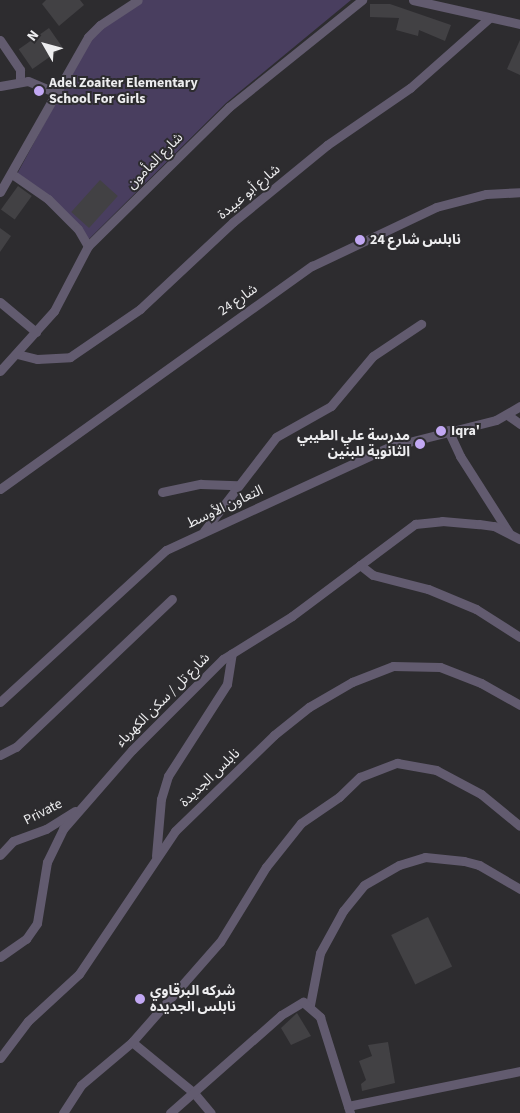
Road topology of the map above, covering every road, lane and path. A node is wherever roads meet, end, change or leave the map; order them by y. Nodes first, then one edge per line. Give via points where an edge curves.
1 (138, 0) edge
2 (362, 0) edge
3 (413, 0) edge
4 (489, 18) junction
5 (520, 24) edge
6 (0, 40) edge
7 (20, 80) junction
8 (0, 86) edge
9 (56, 93) junction
10 (12, 174) junction
11 (0, 192) edge
12 (520, 192) edge
13 (88, 246) junction
14 (0, 302) edge
15 (421, 324) dead end
16 (36, 332) junction
17 (17, 354) junction
18 (0, 371) edge
19 (520, 406) edge
20 (509, 416) junction
21 (520, 424) edge
22 (448, 430) junction
23 (237, 485) junction
24 (0, 489) edge
25 (162, 492) dead end
26 (204, 532) junction
27 (509, 533) junction
28 (520, 539) edge
29 (360, 564) junction
30 (172, 599) dead end
31 (520, 637) edge
32 (232, 653) junction
33 (0, 702) edge
34 (520, 705) edge
35 (0, 755) edge
36 (75, 810) dead end
37 (520, 826) edge
38 (0, 854) edge
39 (156, 856) junction
40 (520, 889) edge
41 (0, 957) edge
42 (310, 1005) junction
43 (132, 1042) junction
44 (0, 1058) edge
45 (520, 1070) edge
46 (194, 1093) junction
47 (349, 1110) edge
48 (63, 1113) edge
49 (170, 1113) edge
50 (211, 1113) edge

1 - 9 street via 100,25 88,37
2 - 13 street, شارع المأمون via 229,107
3 - 4 street
4 - 5 street
4 - 17 street, شارع أبو عبيدة via 410,88 327,145 233,222 140,309 70,357 37,359
6 - 7 street via 20,70
7 - 8 street
7 - 9 street
9 - 10 street
10 - 11 street
10 - 13 street via 48,199 78,229
12 - 24 street, شارع 24 via 486,194 436,207 312,266
13 - 16 street, شارع المأمون via 54,311
14 - 16 street
15 - 23 street via 373,356 331,406 279,435
16 - 17 street, شارع المأمون
17 - 18 street, شارع المأمون
19 - 20 street, التعاون الأوسط
20 - 21 street
20 - 22 street, التعاون الأوسط
22 - 26 street, التعاون الأوسط via 389,447
22 - 27 street via 460,456
23 - 25 street via 201,484
23 - 26 street
26 - 33 street, التعاون الأوسط via 166,550
27 - 28 street, شارع تل / سكن الكهرباء
27 - 29 street, شارع تل / سكن الكهرباء via 479,524 418,523
29 - 31 street via 373,575 428,589 476,609
29 - 32 street, شارع تل / سكن الكهرباء via 292,616
30 - 35 street via 16,747
32 - 39 street via 227,684 168,776 161,799
32 - 41 street, شارع تل / سكن الكهرباء via 183,697 63,829 46,867 37,923 26,939
34 - 39 street, نابلس الجديدة via 481,683 440,667 393,666 352,682 309,707 274,735 175,831
36 - 38 street, Private via 46,828 13,841
37 - 43 street via 481,794 436,770 397,763 360,777 339,798 301,823 266,867 220,942
39 - 44 street, نابلس الجديدة via 79,974 28,1021
40 - 42 street via 464,860 425,857 399,865 364,885 343,911 320,953
42 - 46 street via 299,1003 281,1015
42 - 47 street via 322,1021
43 - 46 street
43 - 48 street via 81,1086
45 - 47 street
46 - 49 street
46 - 50 street

